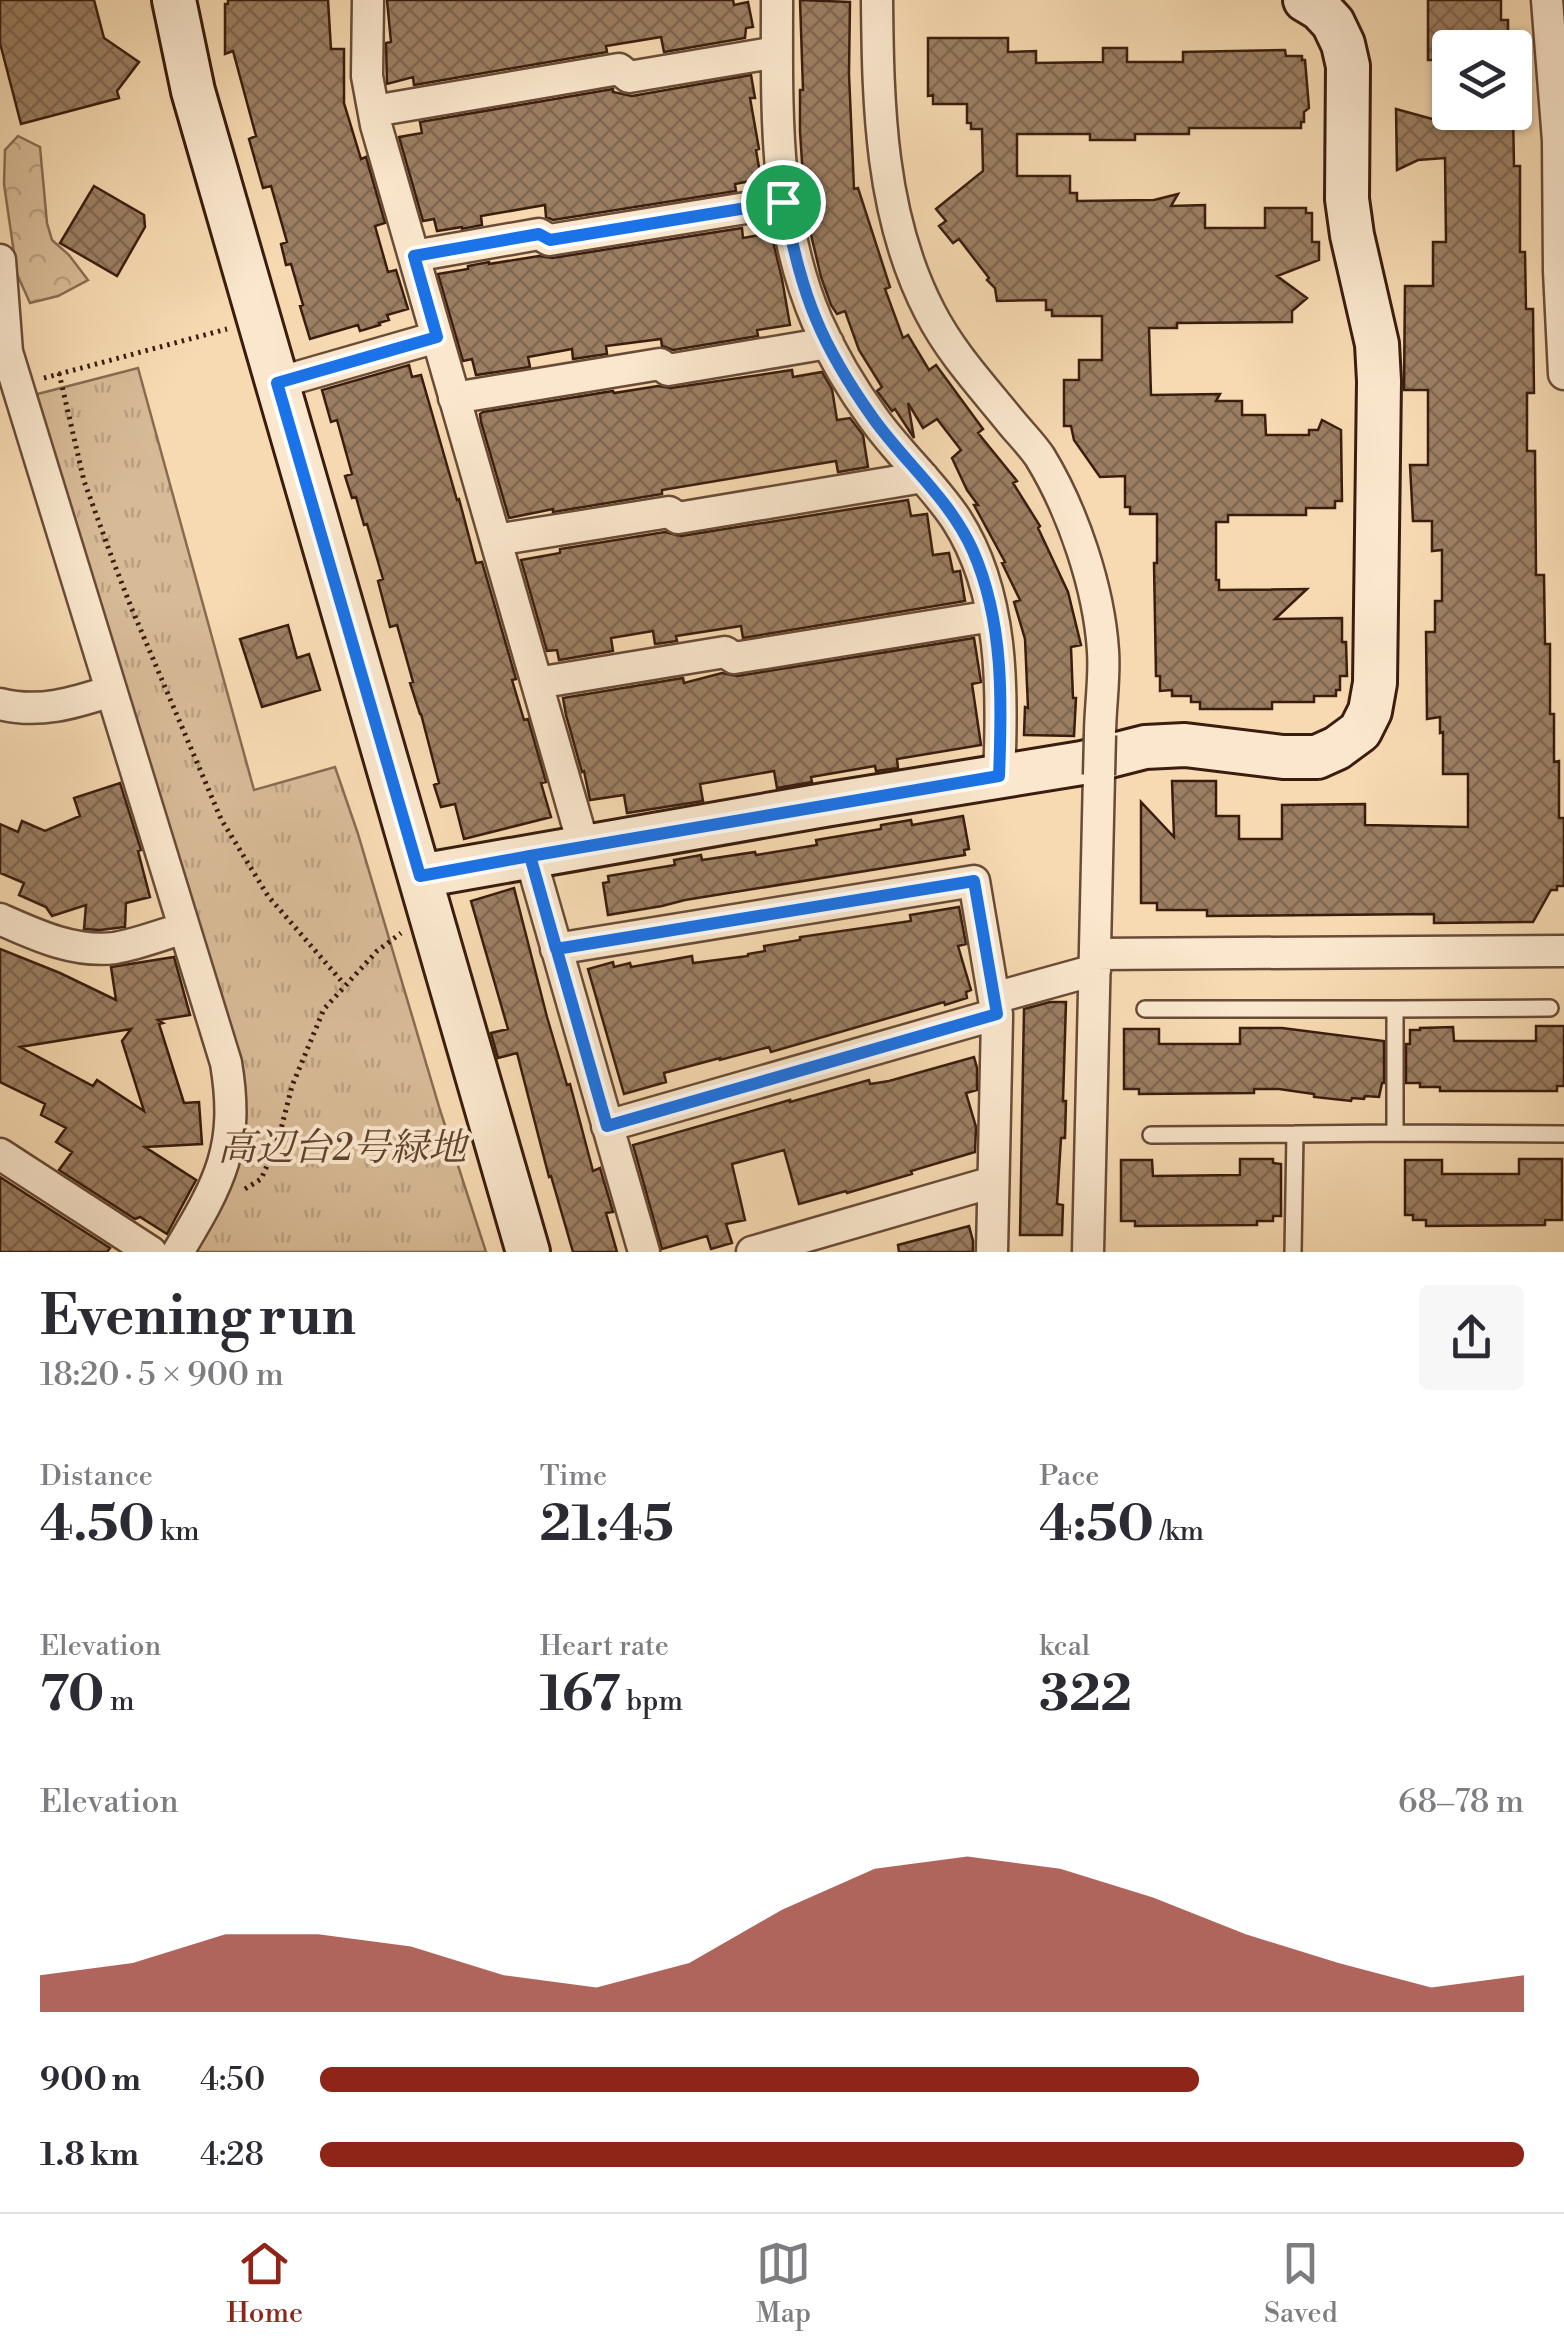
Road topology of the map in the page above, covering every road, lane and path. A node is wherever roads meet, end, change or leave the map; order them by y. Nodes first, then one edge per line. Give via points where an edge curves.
1 (174, 0) edge
2 (368, 0) edge
3 (777, 0) edge
4 (877, 0) edge
5 (1305, 0) edge
6 (1547, 0) edge
7 (777, 52) junction
8 (374, 111) junction
9 (783, 202) junction
10 (414, 256) junction
11 (0, 260) edge
12 (259, 320) junction
13 (437, 337) junction
14 (828, 343) junction
15 (3, 354) edge
16 (59, 374) junction
17 (1564, 374) edge
18 (277, 383) junction
19 (18, 387) junction
20 (454, 398) junction
21 (923, 477) junction
22 (496, 540) junction
23 (992, 616) junction
24 (537, 683) junction
25 (111, 691) junction
26 (0, 704) edge
27 (999, 776) junction
28 (584, 847) junction
29 (530, 856) junction
30 (420, 876) junction
31 (0, 919) edge
32 (432, 920) junction
33 (184, 928) junction
34 (556, 949) junction
35 (1564, 951) edge
36 (1095, 962) junction
37 (344, 984) junction
38 (996, 1006) junction
39 (1550, 1008) dead end
40 (1145, 1009) dead end
41 (1395, 1009) junction
42 (607, 1126) junction
43 (1395, 1133) junction
44 (1295, 1134) junction
45 (1564, 1134) edge
46 (1151, 1135) dead end
47 (0, 1154) edge
48 (994, 1182) junction
49 (213, 1190) junction
50 (151, 1252) edge
51 (178, 1252) edge
52 (528, 1252) edge
53 (644, 1252) edge
54 (752, 1252) edge
55 (992, 1252) edge
56 (1088, 1252) edge
57 (1293, 1252) edge

1 - 12 street
2 - 8 street via 367,76
3 - 7 street
4 - 36 street, bridge via 878,98 890,195 907,259 961,363 1039,456 1072,522 1093,590 1104,652
5 - 27 street via 1333,23 1344,44 1347,199 1377,344 1370,711 1360,731 1317,757 1145,747
6 - 17 street
7 - 8 street via 629,77 618,69
7 - 9 street
8 - 10 street
9 - 10 street
9 - 14 street
10 - 13 street
11 - 15 street
12 - 16 path
12 - 18 street
13 - 18 street
13 - 20 street
14 - 20 street
14 - 21 street via 874,419
15 - 19 street
16 - 19 path
16 - 37 path via 84,481 221,820 268,896
18 - 30 street
19 - 25 street
20 - 22 street
21 - 22 street
21 - 23 street via 974,552
22 - 24 street
23 - 24 street
23 - 27 street via 1002,707
24 - 28 street
25 - 26 street via 48,708
25 - 33 street
27 - 28 street
28 - 29 street
29 - 30 street
29 - 34 street
30 - 32 street
31 - 33 street via 95,949
32 - 37 path via 396,935
32 - 52 street
33 - 49 street via 230,1090 228,1146
34 - 38 street via 974,881
34 - 42 street
35 - 36 street
36 - 38 street
36 - 56 street
37 - 49 path via 324,1009 261,1180 238,1193
38 - 42 street
38 - 48 street
39 - 41 lane
40 - 41 lane
41 - 43 lane
42 - 53 street
43 - 44 lane
43 - 45 lane
44 - 46 lane
44 - 57 lane
47 - 50 street
48 - 54 street
48 - 55 street
49 - 51 street

